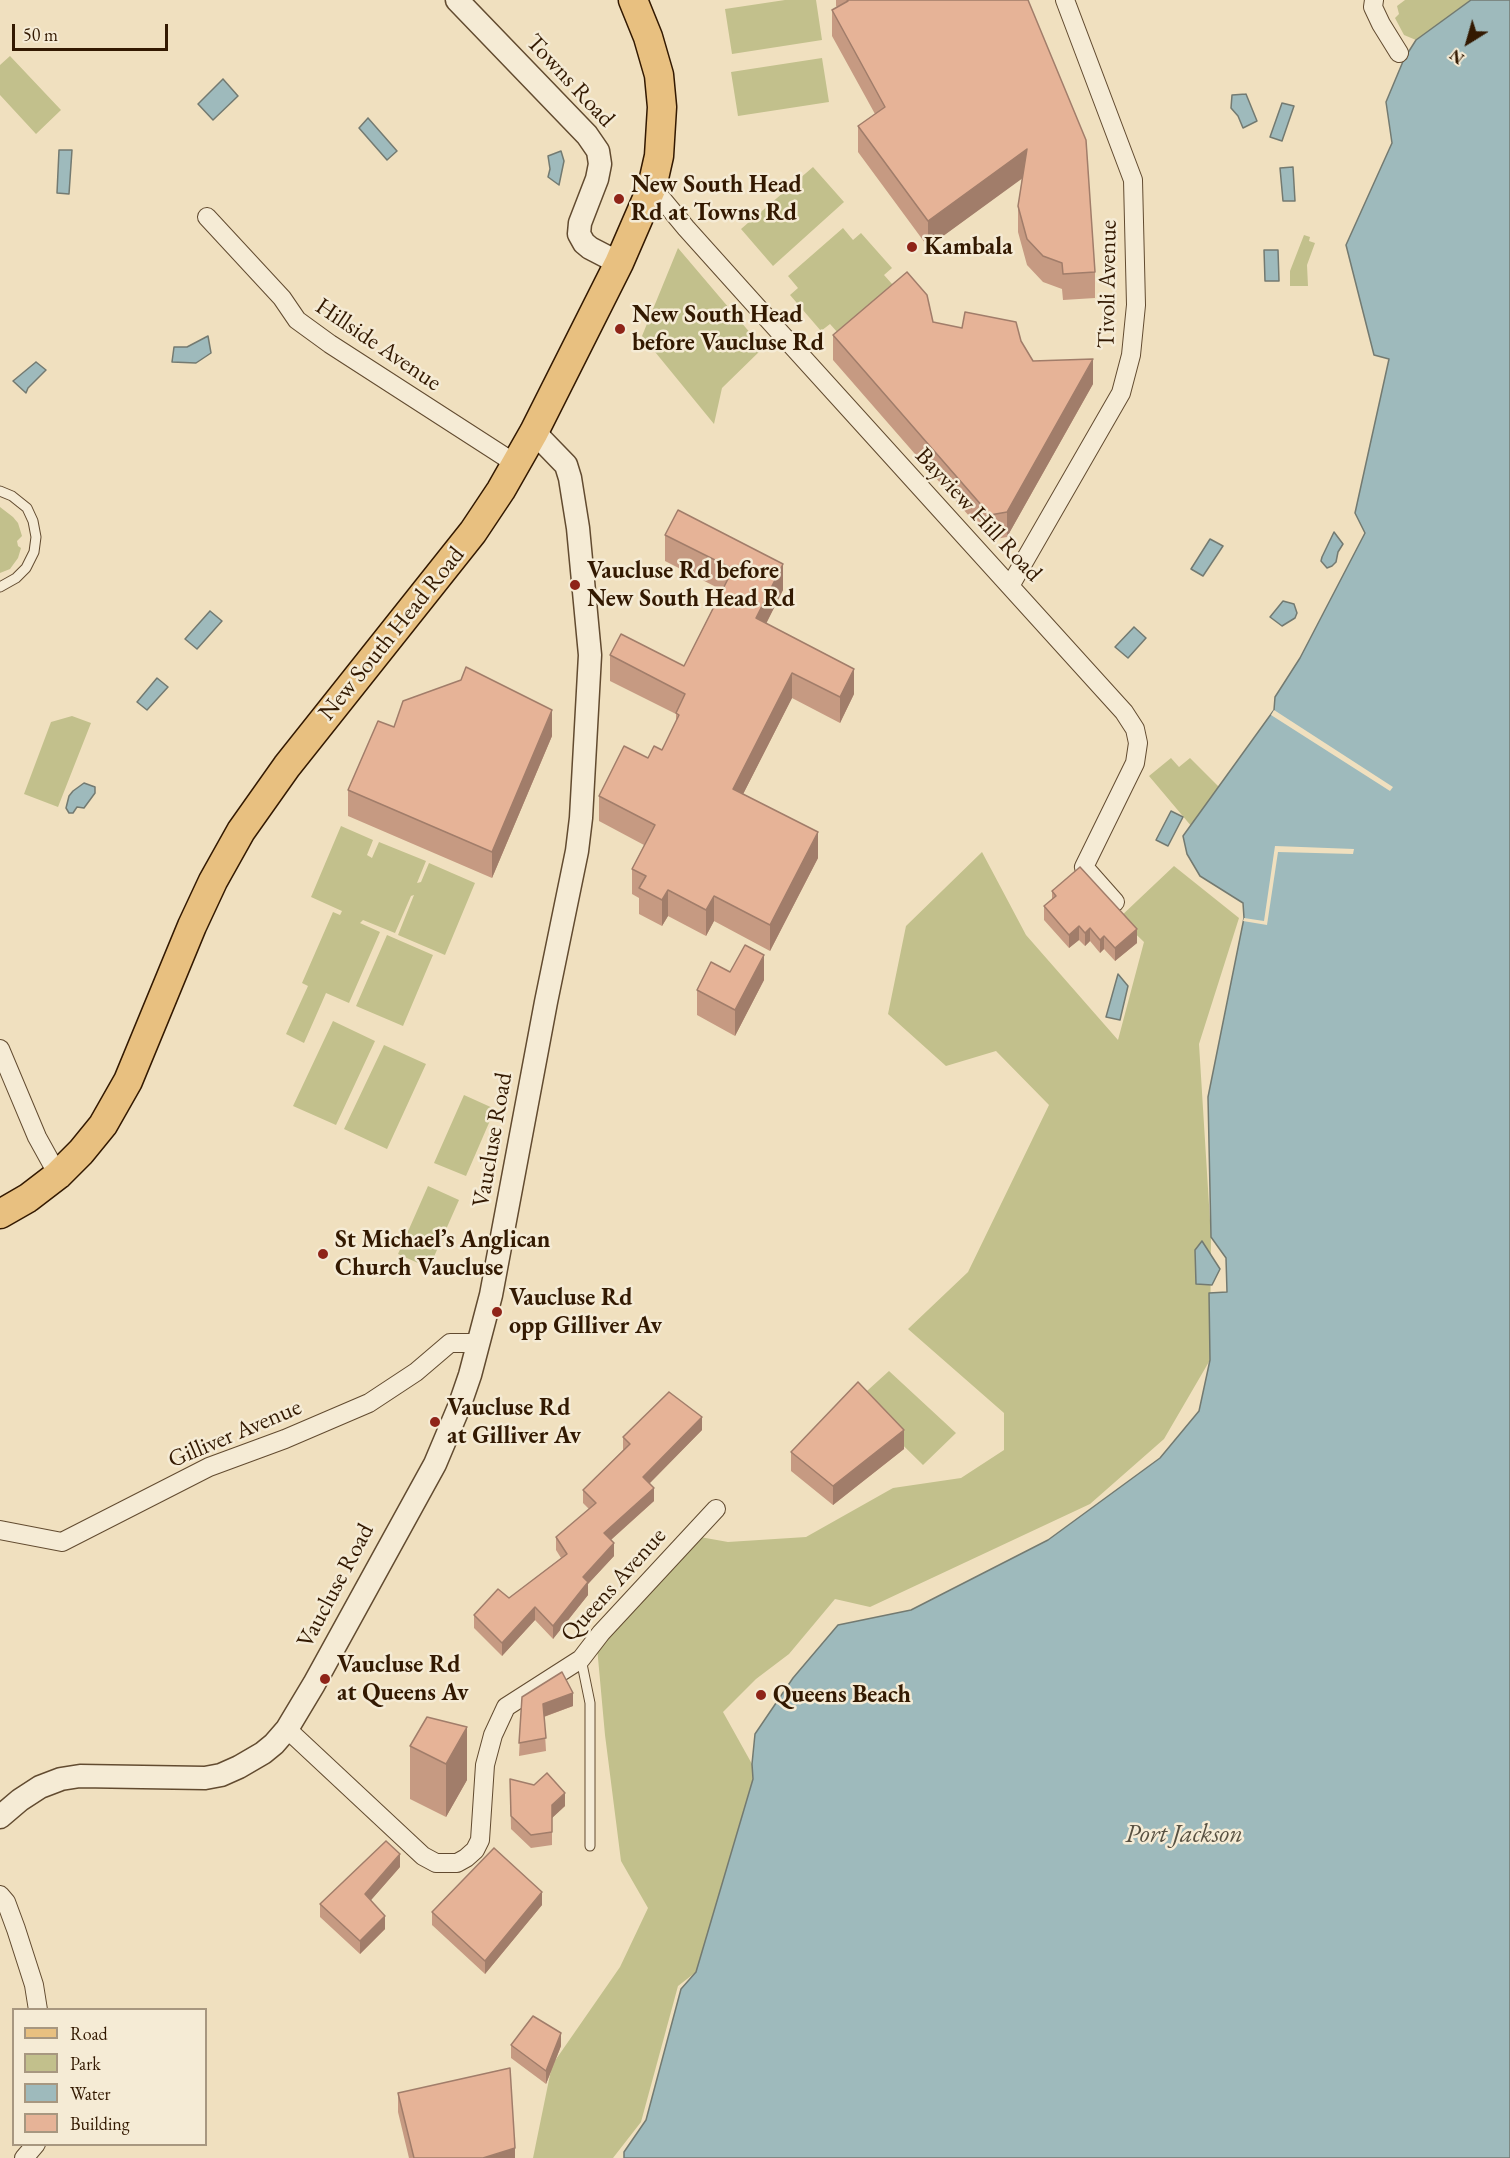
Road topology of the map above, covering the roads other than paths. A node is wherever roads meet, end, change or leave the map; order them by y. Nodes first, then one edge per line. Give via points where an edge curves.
1 (457, 0) edge
2 (633, 0) edge
3 (1065, 0) edge
4 (1374, 0) edge
5 (1399, 53) dead end
6 (652, 187) junction
7 (207, 217) dead end
8 (620, 263) junction
9 (534, 432) junction
10 (516, 464) junction
11 (0, 491) edge
12 (1010, 586) junction
13 (0, 587) edge
14 (1115, 902) edge
15 (0, 1050) edge
16 (58, 1175) junction
17 (0, 1214) edge
18 (478, 1343) junction
19 (716, 1509) dead end
20 (0, 1530) edge
21 (581, 1659) junction
22 (287, 1729) junction
23 (0, 1817) edge
24 (590, 1846) dead end
25 (0, 1895) edge
26 (38, 2008) edge
27 (35, 2146) edge
28 (24, 2158) edge

1 - 8 street, Towns Road via 598,151 597,179 579,234 590,248
2 - 6 main road, New South Head Road via 656,65 662,107 659,156
3 - 12 street, Tivoli Avenue via 1133,180 1136,305 1131,355 1121,393
4 - 5 street via 1373,7
6 - 8 main road, New South Head Road
6 - 12 street, Bayview Hill Road
7 - 10 street, Hillside Avenue via 282,298 297,320
8 - 9 main road, New South Head Road
9 - 10 main road, New South Head Road
9 - 18 street, Vaucluse Road via 566,465 574,499 590,655 584,780 577,851 491,1295
10 - 16 main road, New South Head Road via 473,532 287,766 241,831 192,926 128,1081 103,1125
11 - 13 lane via 27,508 36,537 26,568
12 - 14 street, Bayview Hill Road via 1135,729 1135,763 1084,867
15 - 16 street via 37,1137
16 - 17 main road, New South Head Road
18 - 20 street, Gilliver Avenue via 450,1343 369,1403 209,1467 62,1542
18 - 22 street, Vaucluse Road via 459,1407 435,1464
19 - 21 street, Queens Avenue
21 - 22 street, Queens Avenue via 506,1707 485,1765 480,1840 457,1863 436,1863 423,1856
21 - 24 lane via 590,1703
22 - 23 street, Vaucluse Road via 263,1754 221,1775 185,1779 61,1779 40,1787
25 - 26 street via 16,1929
27 - 28 street

